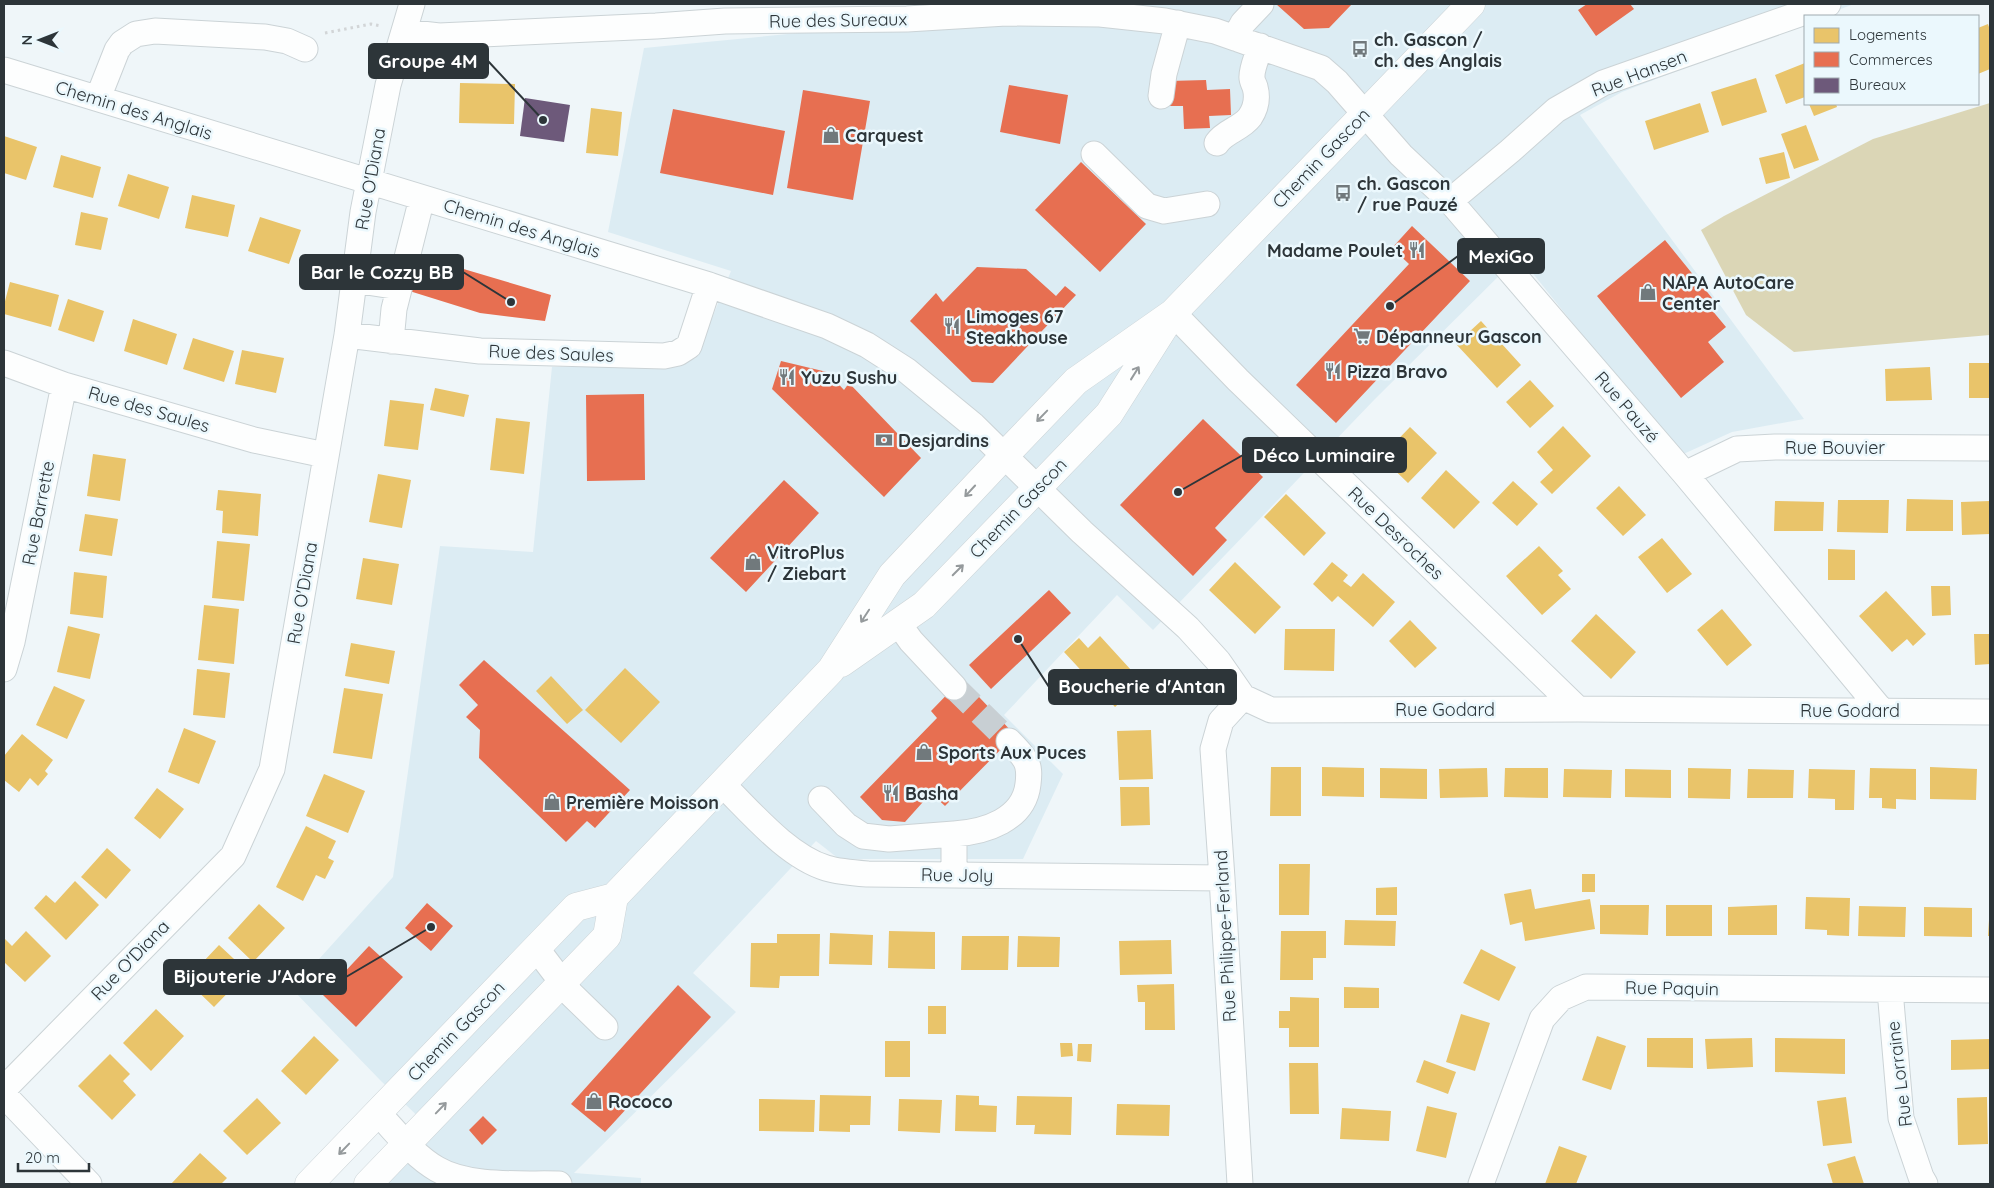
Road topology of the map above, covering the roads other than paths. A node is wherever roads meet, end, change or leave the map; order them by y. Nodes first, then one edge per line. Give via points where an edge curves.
1 (412, 4) edge
2 (1261, 4) edge
3 (1471, 4) edge
4 (1828, 4) edge
5 (1007, 8) edge
6 (694, 13) edge
7 (1178, 23) junction
8 (394, 29) junction
9 (1235, 38) junction
10 (1260, 46) junction
11 (305, 49) dead end
12 (4, 70) edge
13 (1161, 96) dead end
14 (98, 98) junction
15 (1364, 112) junction
16 (1216, 143) dead end
17 (1094, 154) dead end
18 (369, 182) junction
19 (422, 198) junction
20 (1450, 201) junction
21 (1207, 204) dead end
22 (354, 280) junction
23 (709, 285) junction
24 (399, 286) junction
25 (1173, 313) junction
26 (347, 335) junction
27 (391, 341) junction
28 (4, 363) edge
29 (64, 385) junction
30 (1990, 448) edge
31 (325, 455) junction
32 (1004, 456) junction
33 (1685, 474) junction
34 (1037, 488) junction
35 (898, 623) junction
36 (8, 641) edge
37 (4, 670) edge
38 (830, 670) junction
39 (954, 687) tunnel mouth
40 (1244, 697) junction
41 (1578, 709) junction
42 (1881, 710) junction
43 (1990, 712) edge
44 (1008, 741) tunnel mouth
45 (722, 784) junction
46 (821, 799) dead end
47 (954, 834) junction
48 (869, 837) junction
49 (868, 874) junction
50 (954, 875) junction
51 (1222, 878) junction
52 (614, 897) junction
53 (536, 948) junction
54 (562, 982) junction
55 (1890, 990) junction
56 (1990, 990) edge
57 (605, 1027) dead end
58 (4, 1089) edge
59 (4, 1095) edge
60 (378, 1113) junction
61 (407, 1144) junction
62 (495, 1183) edge
63 (89, 1184) edge
64 (310, 1184) edge
65 (368, 1184) edge
66 (559, 1184) edge
67 (1240, 1184) edge
68 (1481, 1184) edge
69 (1925, 1184) edge

1 - 8 street, Rue O'Diana
2 - 9 street
3 - 15 main road, Chemin Gascon
4 - 20 street, Rue Hansen via 1603,83 1556,110
5 - 6 street, Rue des Sureaux via 907,20 724,21
5 - 7 street, Rue des Sureaux
6 - 8 street, Rue des Sureaux via 497,34 439,36
7 - 9 street, Rue des Sureaux
7 - 13 street
8 - 18 street, Rue O'Diana via 390,79
9 - 10 street, Rue des Sureaux
10 - 15 street, Rue des Sureaux via 1327,72
10 - 16 street via 1251,77 1256,93 1254,110 1249,119
11 - 14 street via 287,40 265,37 155,31 136,34 117,50
12 - 14 street, Chemin des Anglais
14 - 18 street, Chemin des Anglais
15 - 20 street, Rue Pauzé via 1401,155
15 - 25 main road, Chemin Gascon
17 - 21 street via 1147,206 1164,211
18 - 19 street, Chemin des Anglais
18 - 22 street, Rue O'Diana
19 - 23 street, Chemin des Anglais
19 - 24 street
20 - 33 street, Rue Pauzé
22 - 24 street
22 - 26 street, Rue O'Diana
23 - 27 street, Rue des Saules via 689,346 672,354 514,352
23 - 32 street, Chemin des Anglais via 812,320 867,345 930,389
24 - 27 street
25 -> 32 main road, Chemin Gascon via 1076,381
34 -> 25 main road, Chemin Gascon via 1109,414
25 - 41 street, Rue Desroches
26 - 27 street, Rue des Saules
26 - 31 street, Rue O'Diana
28 - 29 street, Rue des Saules
29 - 31 street, Rue des Saules via 254,440
29 - 36 street, Rue Barrette
30 - 33 street, Rue Bouvier via 1737,449
31 - 58 street, Rue O'Diana via 272,769 232,856
32 - 34 street, Rue Godard
32 -> 38 main road, Chemin Gascon via 892,575
33 - 42 street, Rue Pauzé
35 -> 34 main road, Chemin Gascon via 924,605
34 - 40 street, Rue Godard via 1188,628
35 - 38 main road, Chemin Gascon
35 - 39 street
36 - 37 street, Rue Barrette
38 - 45 main road, Chemin Gascon
40 - 41 street, Rue Godard via 1271,710
40 - 51 street, Rue Philippe-Ferland via 1220,721 1213,749
41 - 42 street, Rue Godard
42 - 43 street, Rue Godard
44 - 47 street via 1025,758 1028,766 1028,788 1020,806 1014,814 994,825
45 - 49 street, Rue Joly via 801,856 827,869
45 - 52 main road, Chemin Gascon
46 - 48 street via 846,825
47 - 48 street via 889,839
47 - 50 street
48 - 49 street
49 - 50 street, Rue Joly
50 - 51 street, Rue Joly
51 - 67 street, Rue Philippe-Ferland
52 - 53 main road, Chemin Gascon via 576,906
52 - 54 main road via 607,936
53 - 54 street
53 - 60 main road, Chemin Gascon
54 - 57 street
61 -> 54 main road
55 - 56 street, Rue Paquin
55 - 68 street, Rue Paquin via 1586,987 1561,998 1542,1019
55 - 69 street, Rue Lorraine via 1901,1118
59 - 63 street
60 - 61 street
60 -> 64 main road, Chemin Gascon
61 - 62 street via 445,1173
61 - 65 main road
62 - 66 street

